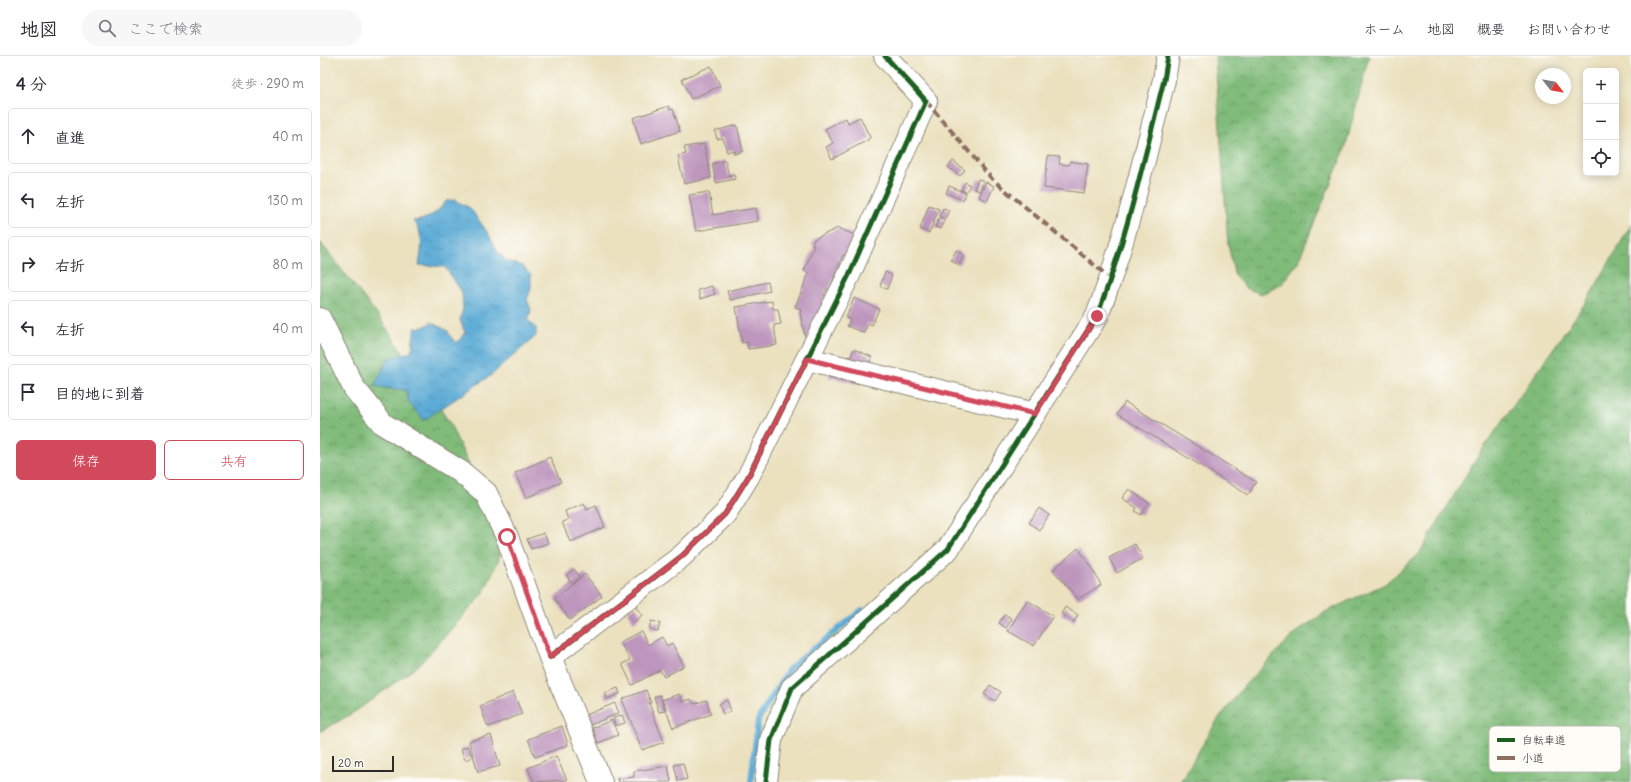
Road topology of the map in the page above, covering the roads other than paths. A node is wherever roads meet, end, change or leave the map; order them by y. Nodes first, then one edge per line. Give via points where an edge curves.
1 (885, 56) edge
2 (1168, 56) edge
3 (320, 319) edge
4 (807, 359) junction
5 (1035, 414) junction
6 (550, 657) junction
7 (601, 782) edge
8 (766, 782) edge

1 - 4 street via 926,101 849,275
2 - 5 street via 1128,222 1111,279 1097,316
3 - 6 street via 354,388 383,424 461,472 486,493 507,537
4 - 5 street
4 - 6 street via 748,477 725,514 682,556
5 - 8 street via 948,549 792,688 771,740
6 - 7 street

